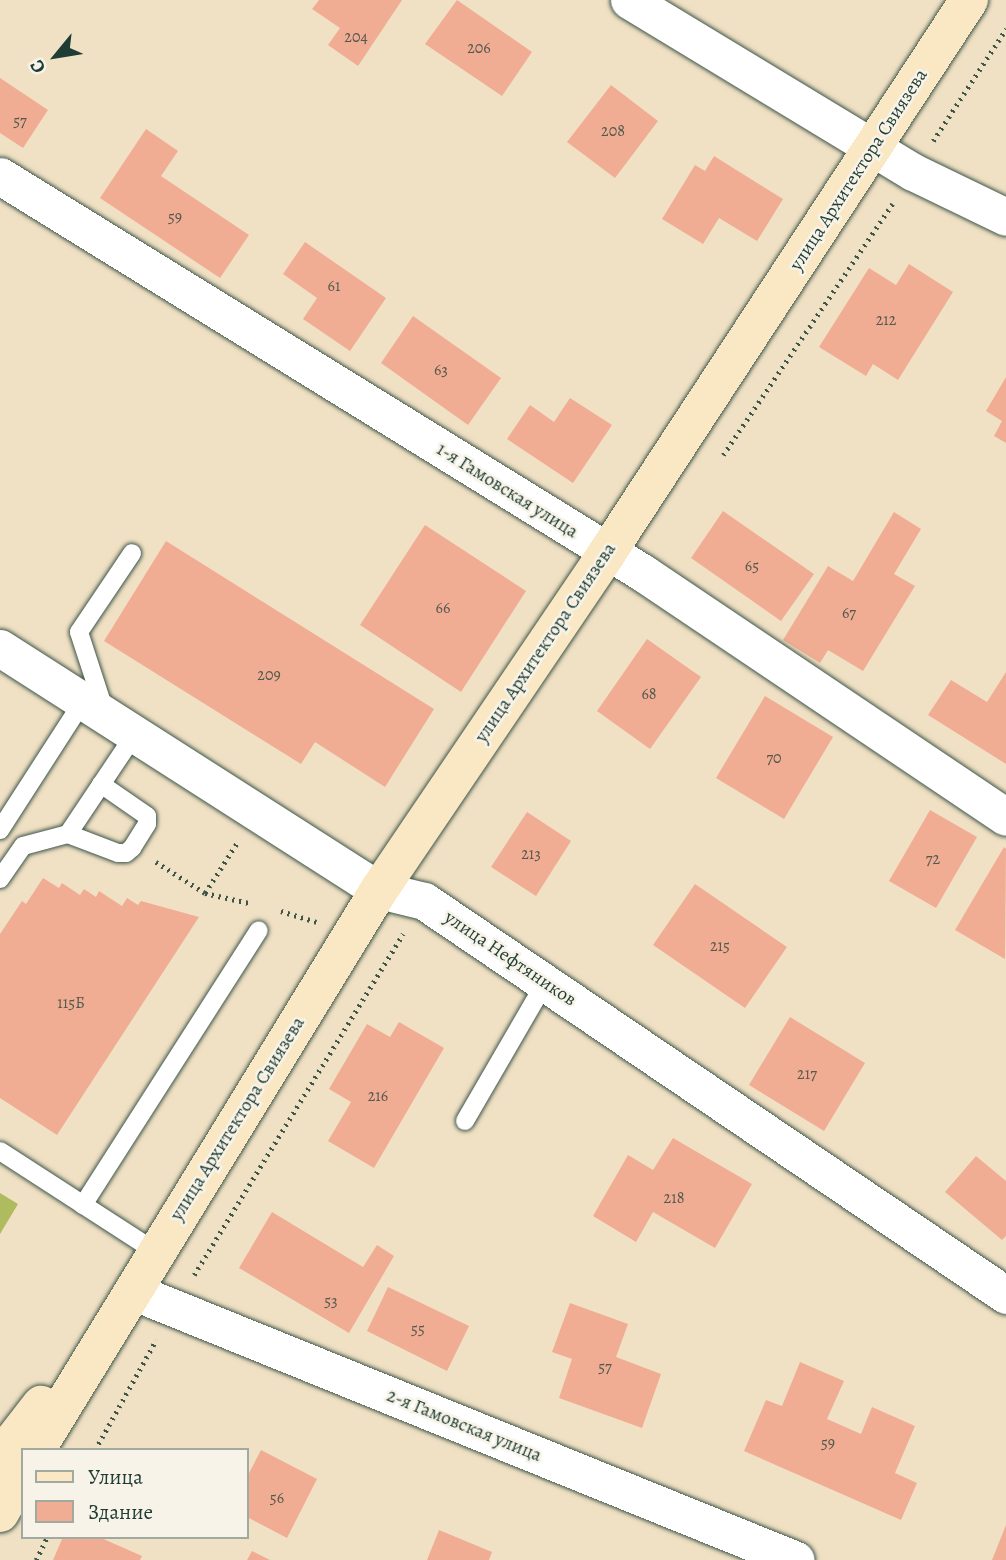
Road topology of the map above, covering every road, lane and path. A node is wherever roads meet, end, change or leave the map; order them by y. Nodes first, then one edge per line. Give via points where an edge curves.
1 (629, 0) edge
2 (969, 0) edge
3 (1006, 29) edge
4 (875, 146) junction
5 (913, 172) junction
6 (0, 176) edge
7 (1006, 217) edge
8 (720, 459) dead end
9 (132, 553) dead end
10 (607, 553) junction
11 (0, 648) edge
12 (108, 717) junction
13 (101, 784) junction
14 (256, 812) junction
15 (1006, 817) edge
16 (0, 830) edge
17 (68, 834) junction
18 (132, 848) junction
19 (0, 879) edge
20 (379, 890) junction
21 (205, 893) junction
22 (424, 901) junction
23 (259, 906) dead end
24 (272, 909) dead end
25 (322, 926) dead end
26 (259, 930) dead end
27 (545, 983) junction
28 (465, 1121) dead end
29 (0, 1151) edge
30 (83, 1205) junction
31 (156, 1252) junction
32 (132, 1291) junction
33 (1006, 1295) edge
34 (174, 1308) junction
35 (37, 1448) edge
36 (96, 1448) edge
37 (0, 1463) edge
38 (21, 1476) edge
39 (0, 1513) edge
40 (46, 1539) edge
41 (36, 1560) edge
42 (796, 1560) edge

1 - 4 street
2 - 4 main road, улица Архитектора Свиязева
3 - 5 path
4 - 5 street
4 - 10 main road, улица Архитектора Свиязева
5 - 7 street
5 - 8 path
6 - 10 street, 1-я Гамовская улица
9 - 12 lane via 79,632
10 - 15 street, 1-я Гамовская улица
10 - 20 main road, улица Архитектора Свиязева
11 - 12 street, улица Нефтяников
12 - 13 lane
12 - 14 street, улица Нефтяников
12 - 16 lane
13 - 17 lane
13 - 18 lane via 147,816
14 - 20 street, улица Нефтяников
14 - 21 path
17 - 18 lane via 118,853
17 - 19 lane via 23,846
18 - 21 path
20 - 22 street, улица Нефтяников
20 - 31 main road, улица Архитектора Свиязева
21 - 23 path
22 - 27 street, улица Нефтяников
22 - 34 path
24 - 25 path
26 - 30 lane
27 - 28 lane
27 - 33 street, улица Нефтяников
29 - 30 lane
30 - 31 lane
31 - 32 main road, улица Архитектора Свиязева
32 - 34 street, 2-я Гамовская улица
32 - 35 main road, улица Архитектора Свиязева
32 - 37 main road, улица Архитектора Свиязева
34 - 36 path
34 - 42 street, 2-я Гамовская улица
38 - 39 main road
40 - 41 path

